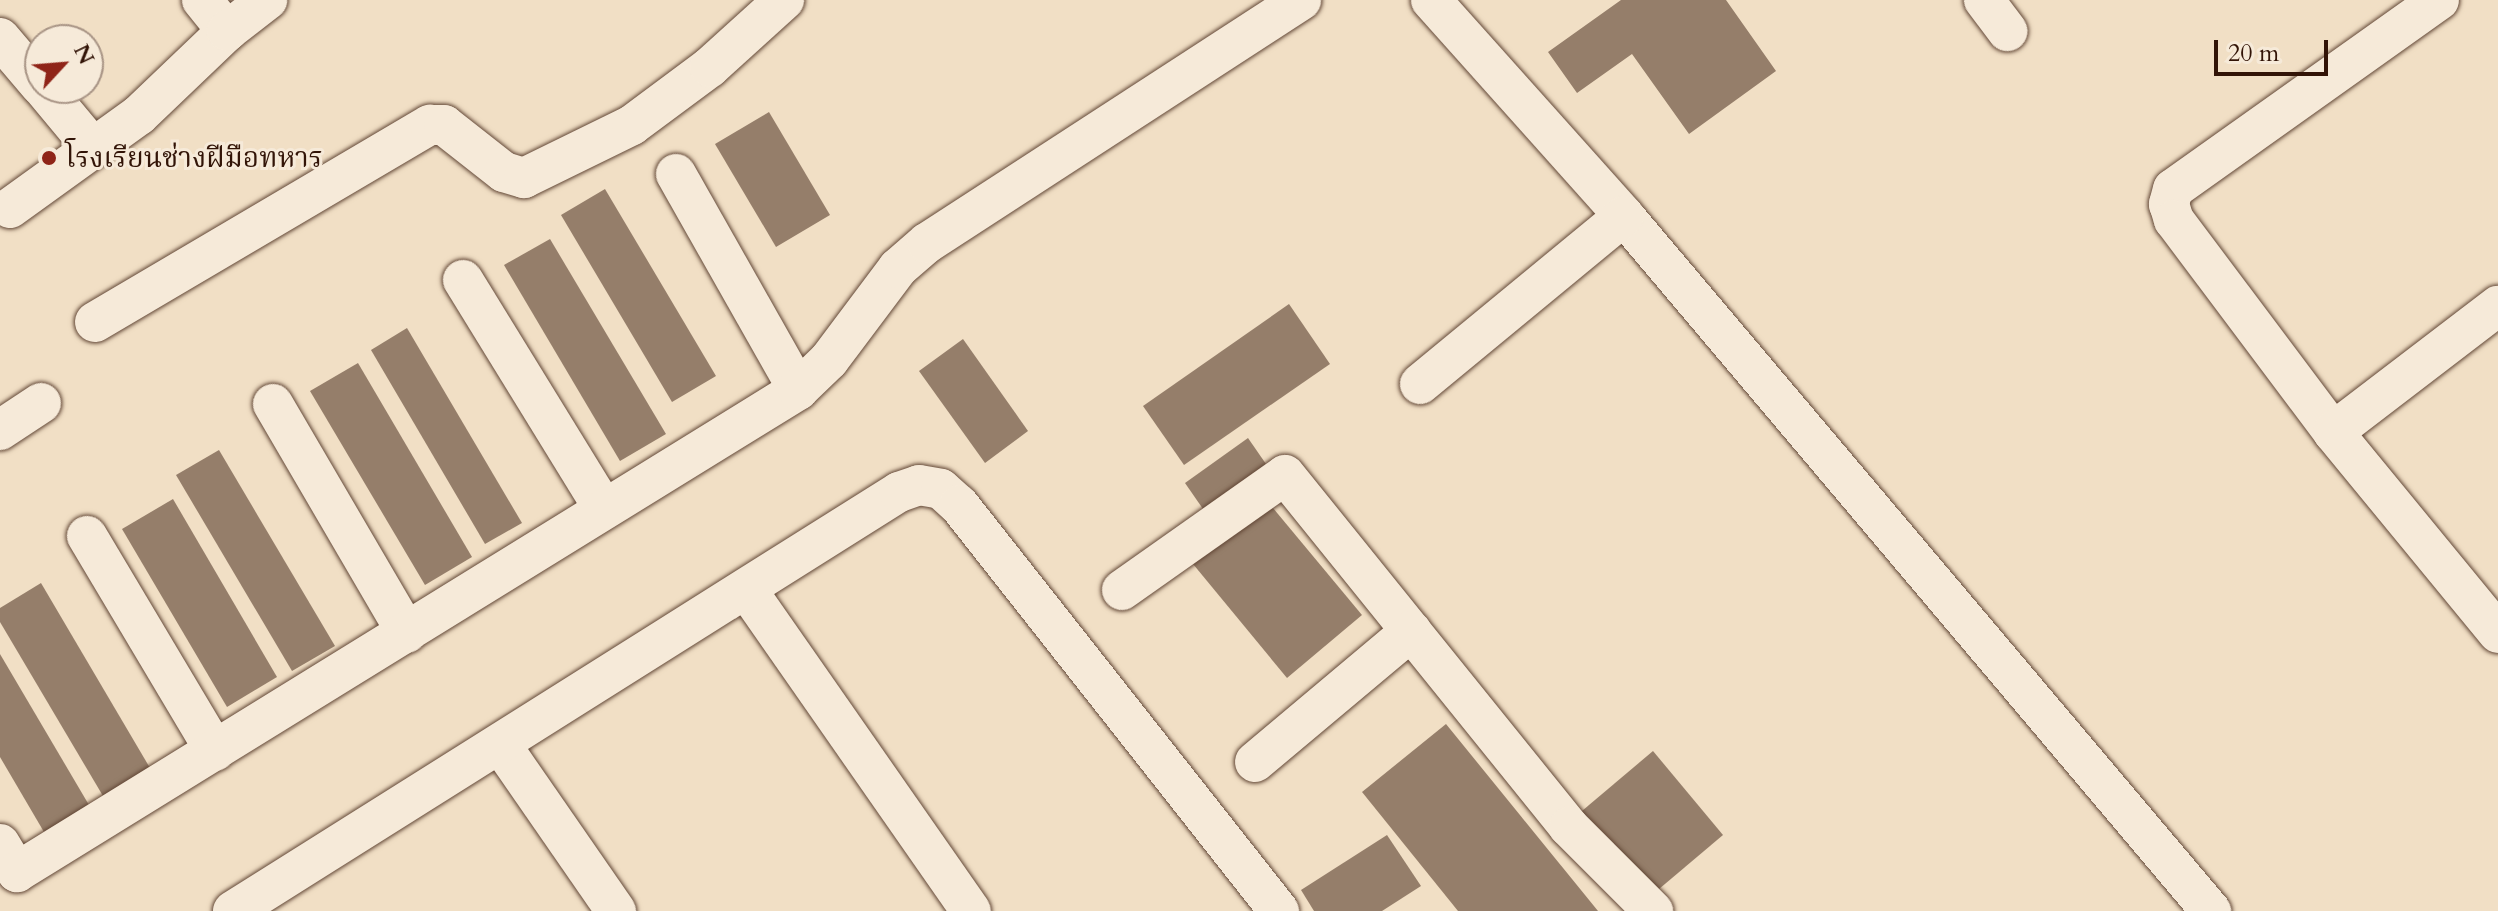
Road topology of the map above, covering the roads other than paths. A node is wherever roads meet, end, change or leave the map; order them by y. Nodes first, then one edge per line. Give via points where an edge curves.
1 (202, 0) edge
2 (267, 0) edge
3 (784, 0) edge
4 (1301, 0) edge
5 (1431, 0) edge
6 (2439, 0) edge
7 (227, 31) junction
8 (0, 38) edge
9 (24, 66) edge
10 (56, 104) edge
11 (93, 148) junction
12 (676, 174) dead end
13 (10, 208) dead end
14 (1624, 216) junction
15 (463, 280) dead end
16 (2498, 306) edge
17 (95, 322) dead end
18 (1420, 384) dead end
19 (798, 390) junction
20 (41, 403) dead end
21 (273, 404) dead end
22 (0, 430) edge
23 (2333, 432) junction
24 (603, 508) junction
25 (87, 536) dead end
26 (747, 590) junction
27 (1122, 590) dead end
28 (1411, 631) junction
29 (407, 633) junction
30 (2498, 633) edge
31 (501, 745) junction
32 (215, 751) junction
33 (1255, 762) dead end
34 (0, 844) edge
35 (289, 896) edge
36 (233, 911) edge
37 (616, 911) edge
38 (971, 911) edge
39 (1279, 911) edge
40 (1653, 911) edge
41 (2211, 911) edge

1 - 7 street
2 - 7 street
3 - 17 street via 710,67 632,125 524,178 504,172 444,125 430,125
4 - 19 street via 927,243 898,268 829,360
5 - 14 street
6 - 23 street via 2173,189 2169,204 2174,220
7 - 11 street via 139,115
8 - 9 street
10 - 11 street
11 - 13 street
12 - 19 street
14 - 18 street
14 - 41 street
15 - 24 street
16 - 23 street
19 - 24 street
20 - 22 street
21 - 29 street
23 - 30 street
24 - 29 street
25 - 32 street
26 - 31 street
26 - 38 street
26 - 39 street via 899,492 919,485 941,489
27 - 28 street via 1285,475
28 - 33 street
28 - 40 street via 1569,827
29 - 32 street
31 - 35 street
31 - 37 street
32 - 34 street via 17,872
35 - 36 street

